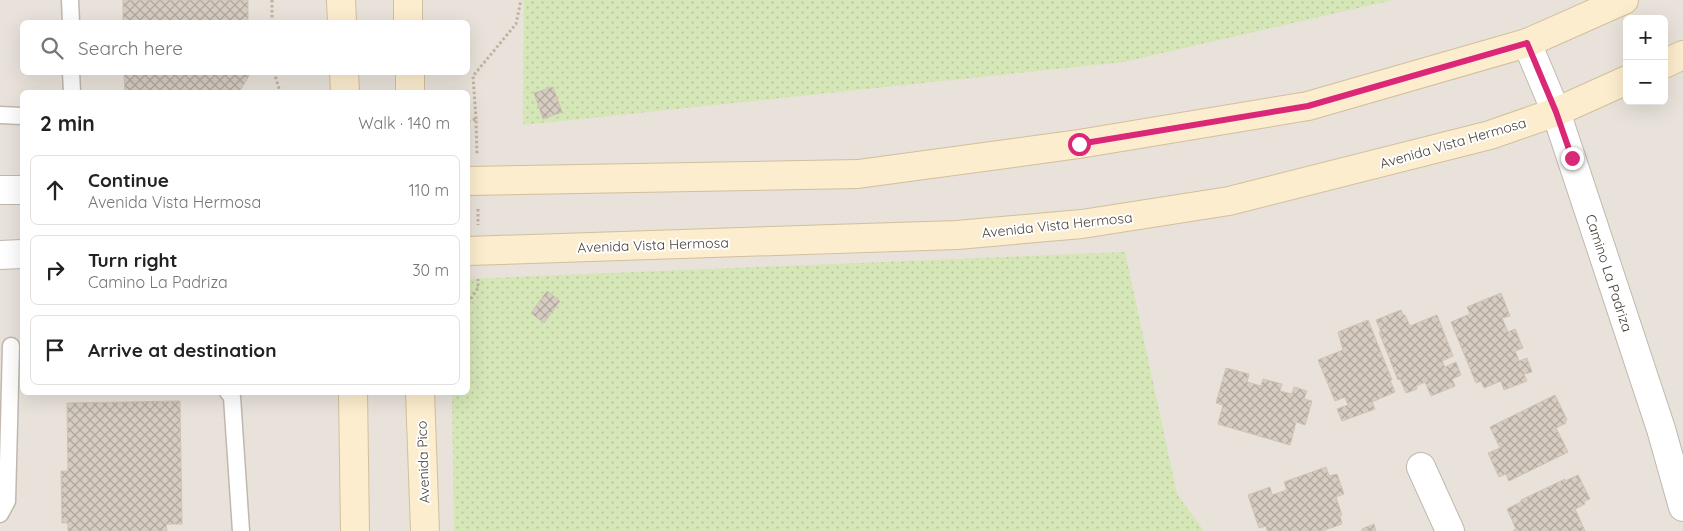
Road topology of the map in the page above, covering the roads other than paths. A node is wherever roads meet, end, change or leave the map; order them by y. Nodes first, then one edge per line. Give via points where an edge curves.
1 (70, 0) edge
2 (341, 0) edge
3 (408, 0) edge
4 (1624, 0) edge
5 (71, 20) edge
6 (342, 20) edge
7 (408, 20) edge
8 (1527, 43) junction
9 (1683, 55) edge
10 (1668, 62) edge
11 (71, 75) edge
12 (344, 75) edge
13 (410, 75) edge
14 (1623, 82) edge
15 (72, 90) edge
16 (345, 90) edge
17 (410, 90) edge
18 (1556, 112) junction
19 (0, 115) edge
20 (20, 116) edge
21 (470, 181) edge
22 (0, 190) edge
23 (20, 190) edge
24 (470, 251) edge
25 (20, 254) edge
26 (0, 255) edge
27 (11, 346) edge
28 (230, 395) edge
29 (353, 395) edge
30 (420, 395) edge
31 (1421, 466) dead end
32 (1683, 507) edge
33 (0, 514) edge
34 (241, 531) edge
35 (356, 531) edge
36 (425, 531) edge
37 (1450, 531) edge

1 - 5 lane
2 - 6 main road
3 - 7 main road
4 - 8 main road
8 - 18 street, Camino La Padriza
8 - 21 main road via 1308,106 1079,144 858,174
9 - 10 main road
11 - 15 lane
12 - 16 main road
13 - 17 main road
14 - 18 main road, Avenida Vista Hermosa
18 - 24 main road, Avenida Vista Hermosa via 1490,135 1229,201 1082,224 957,235
18 - 32 street, Camino La Padriza via 1658,420
19 - 20 lane
22 - 23 street
25 - 26 street
27 - 33 lane via 6,502
28 - 34 lane
29 - 35 main road
30 - 36 main road, Avenida Pico
31 - 37 street

